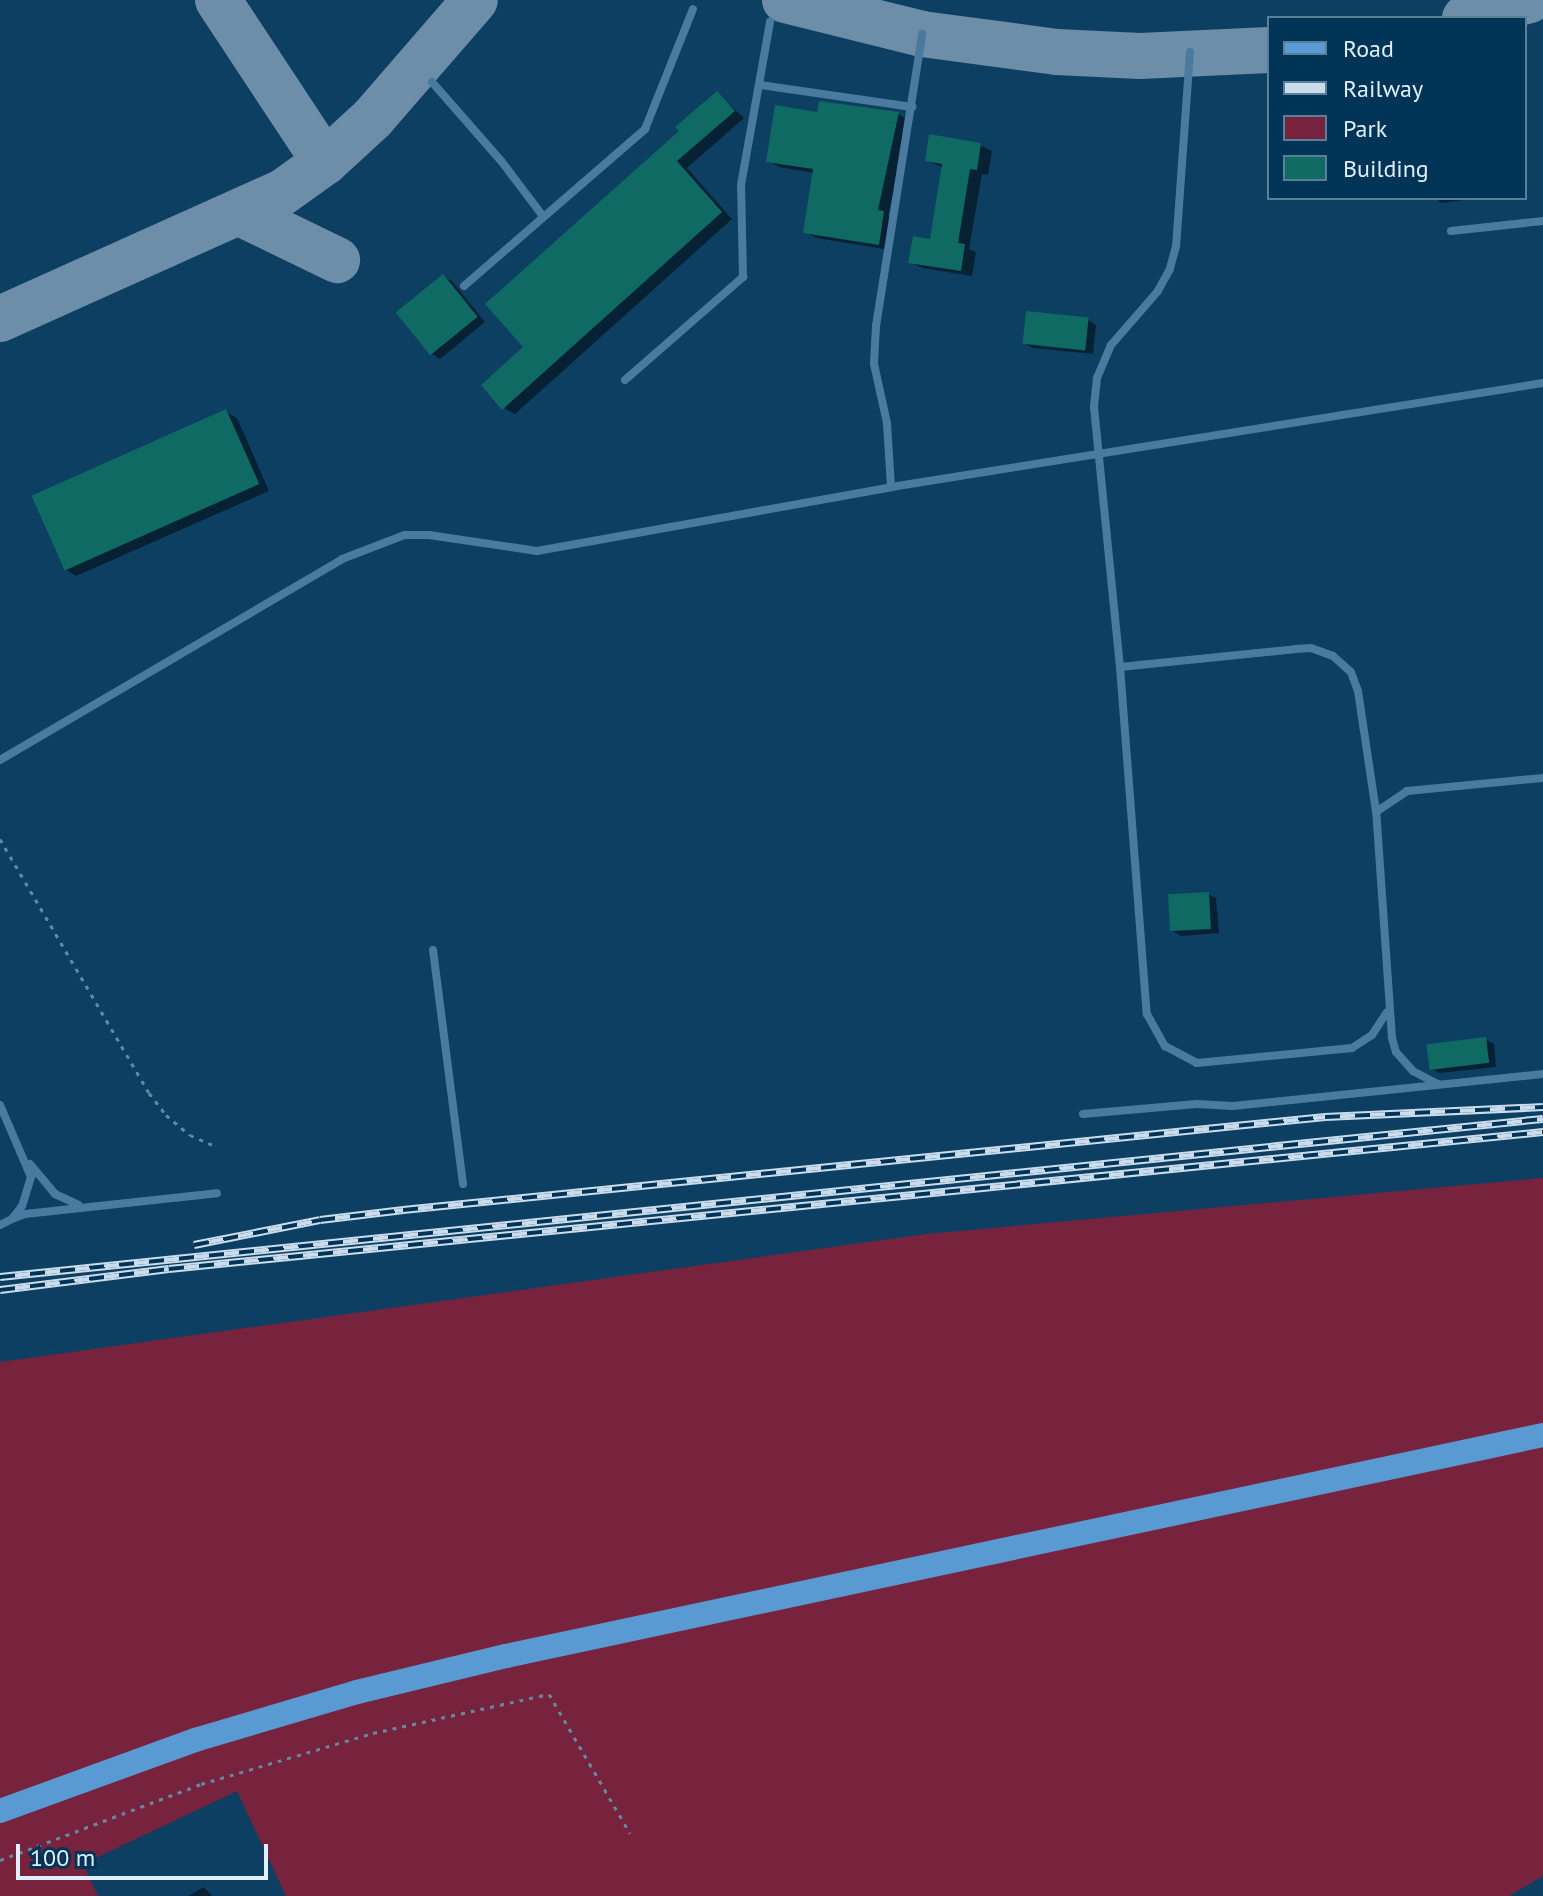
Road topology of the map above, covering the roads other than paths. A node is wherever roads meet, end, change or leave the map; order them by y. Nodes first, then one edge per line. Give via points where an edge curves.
1 (693, 9) dead end
2 (770, 22) dead end
3 (922, 34) dead end
4 (1190, 52) dead end
5 (432, 82) dead end
6 (760, 85) junction
7 (912, 107) junction
8 (542, 215) junction
9 (1543, 221) edge
10 (1451, 231) dead end
11 (464, 286) dead end
12 (625, 380) dead end
13 (1543, 383) edge
14 (1099, 454) junction
15 (891, 487) junction
16 (1120, 667) junction
17 (0, 760) edge
18 (1543, 778) edge
19 (1376, 812) junction
20 (433, 950) dead end
21 (1387, 1012) junction
22 (1543, 1074) edge
23 (1438, 1084) junction
24 (0, 1105) edge
25 (1083, 1114) dead end
26 (22, 1154) junction
27 (463, 1184) dead end
28 (217, 1193) dead end
29 (88, 1207) junction
30 (12, 1219) junction
31 (0, 1225) edge
32 (1543, 1435) edge
33 (0, 1811) edge

1 - 8 lane via 645,129
2 - 6 lane
3 - 7 lane
4 - 14 lane via 1176,246 1158,291 1103,361 1094,407
5 - 8 lane
6 - 7 lane
6 - 12 lane via 741,185 743,277
7 - 15 lane via 876,326 874,364 887,423
8 - 11 lane
9 - 10 lane
13 - 14 lane
14 - 15 lane
14 - 16 lane
15 - 17 lane via 537,551 429,535 378,543 342,559
16 - 19 lane via 1311,648 1333,656 1351,672 1358,691
16 - 21 lane via 1147,1014 1165,1046 1197,1063 1338,1052 1372,1035
18 - 19 lane via 1407,791
19 - 21 lane
20 - 27 lane
21 - 23 lane via 1396,1052 1413,1071
22 - 23 lane
23 - 25 lane via 1233,1106
24 - 26 lane
26 - 29 lane via 55,1194
26 - 30 lane via 30,1188
28 - 29 lane
29 - 30 lane
30 - 31 lane
32 - 33 main road via 357,1692 195,1740

